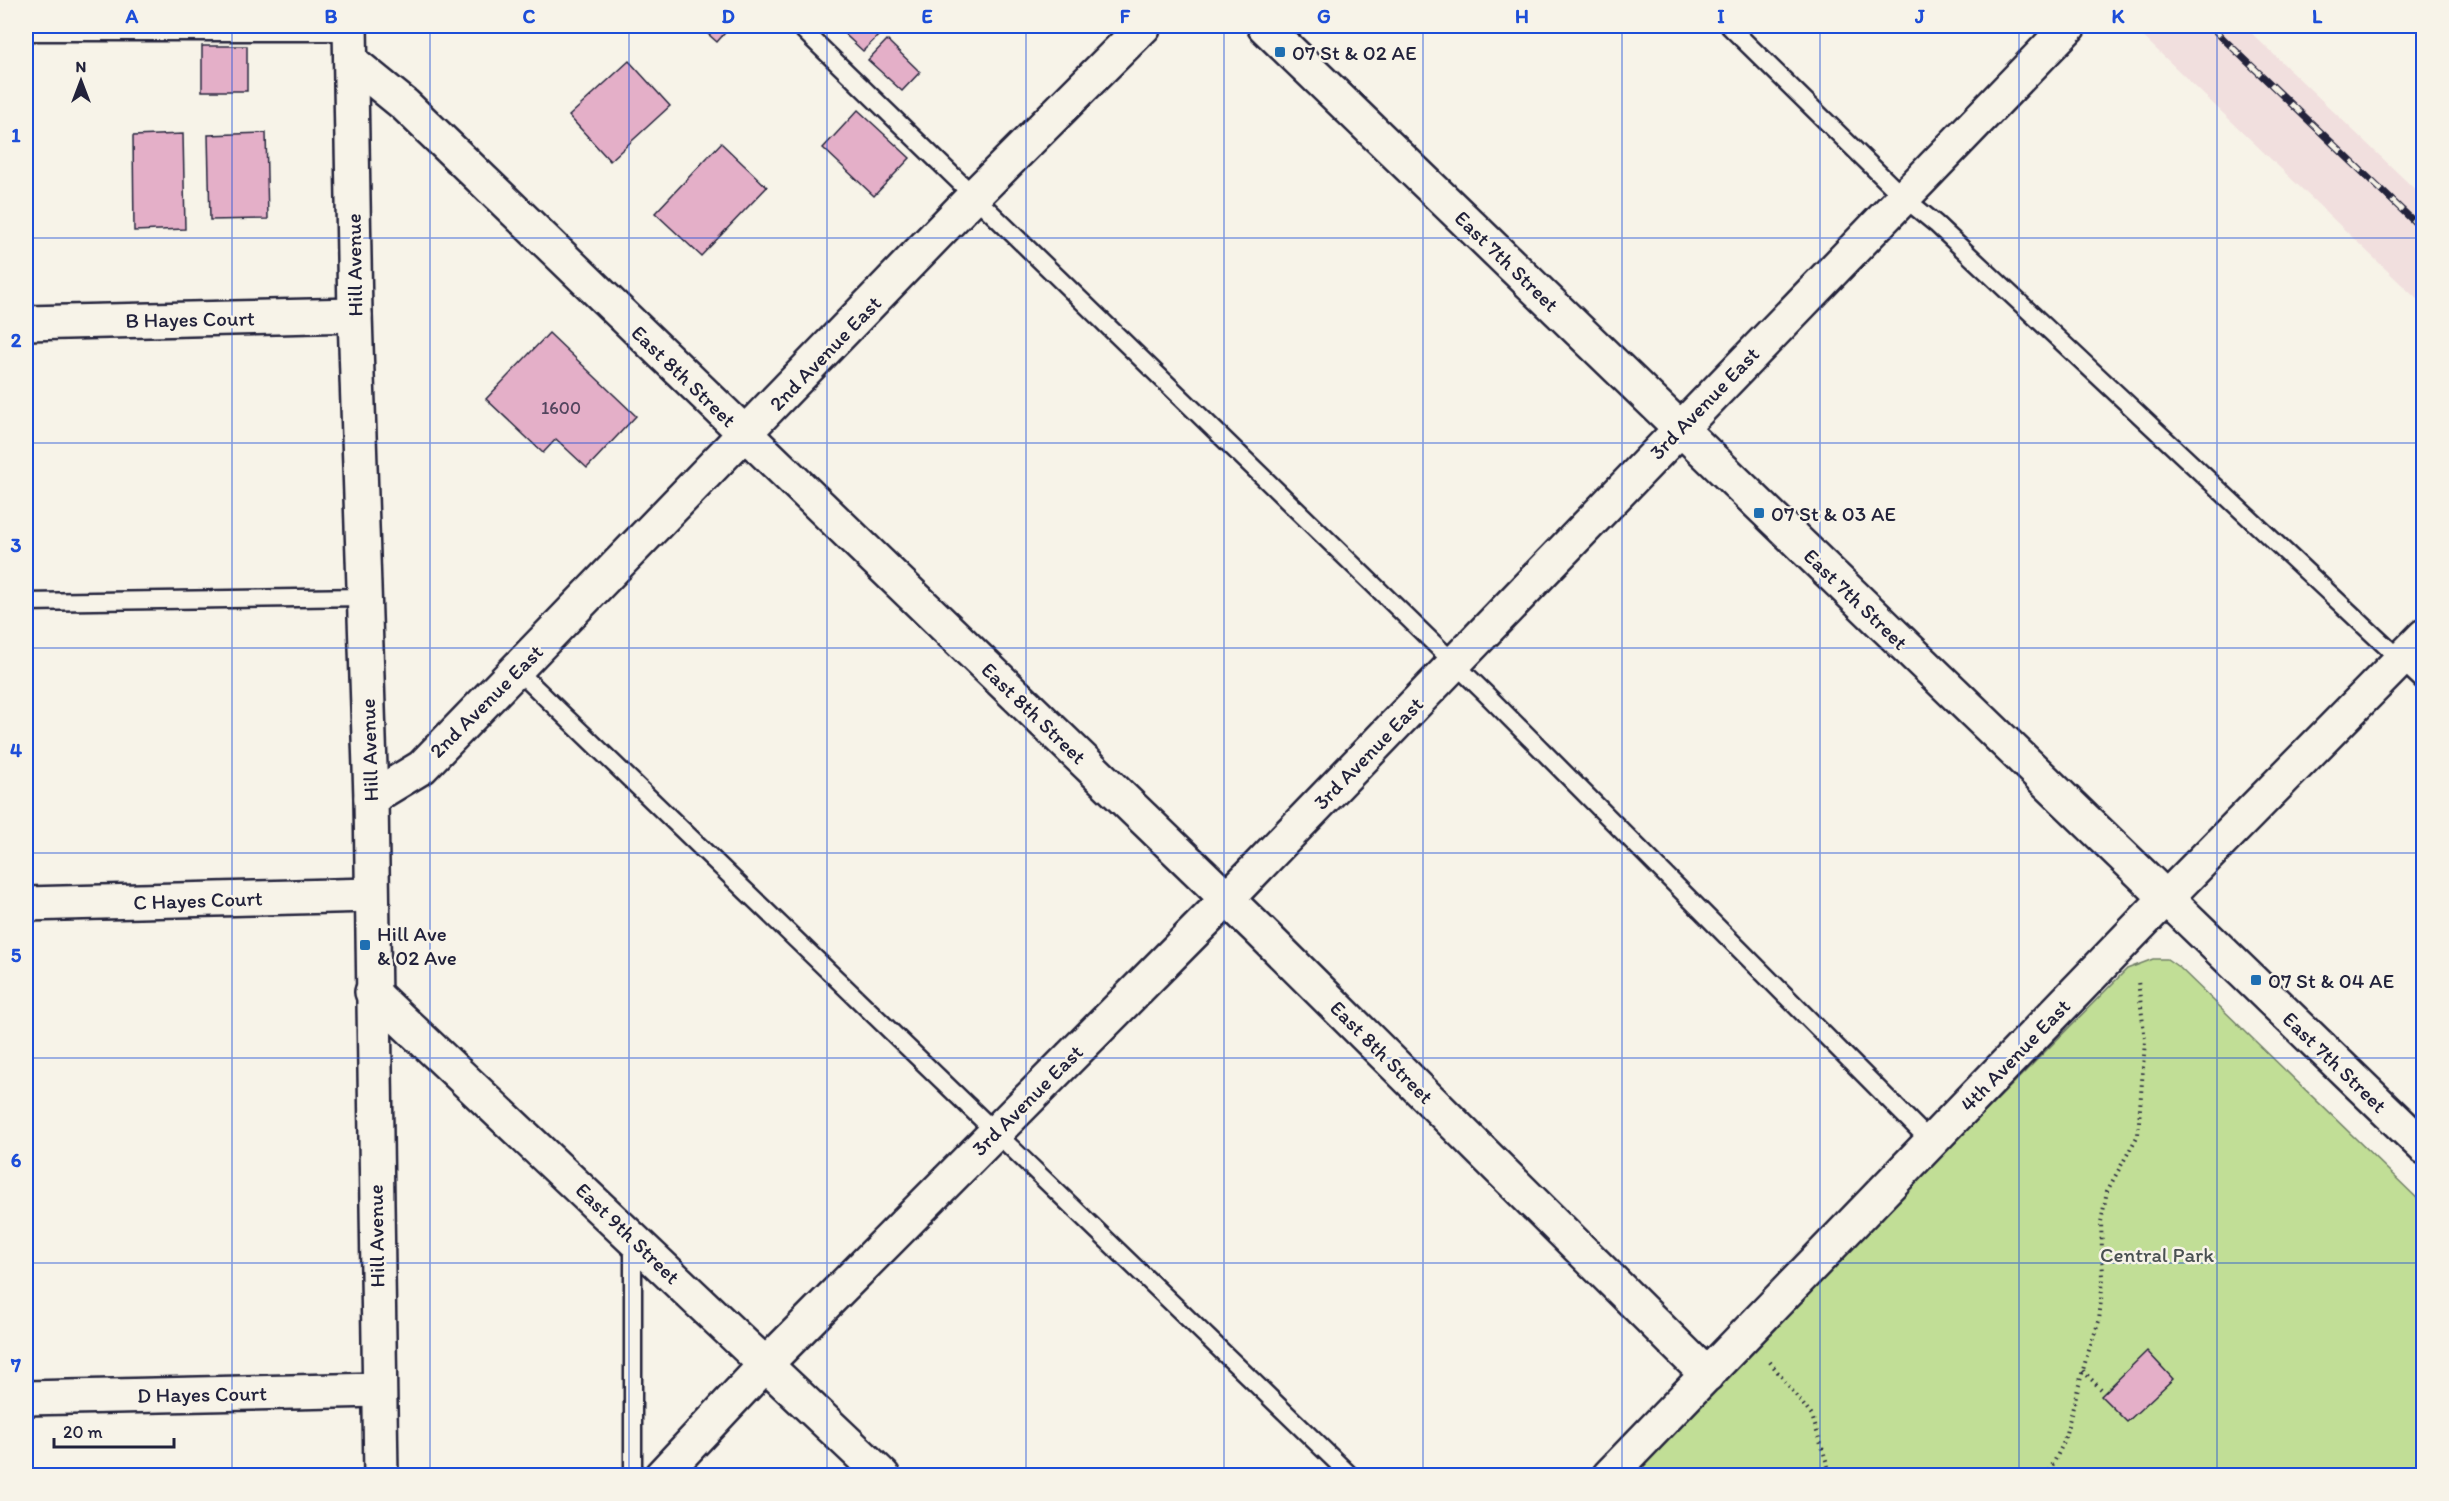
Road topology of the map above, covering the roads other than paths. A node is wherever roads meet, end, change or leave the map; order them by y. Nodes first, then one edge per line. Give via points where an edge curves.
1 (799, 26) edge
2 (1144, 26) edge
3 (1264, 26) edge
4 (1729, 26) edge
5 (2069, 26) edge
6 (26, 32) edge
7 (351, 39) edge
8 (974, 196) junction
9 (1903, 197) junction
10 (355, 315) junction
11 (26, 323) edge
12 (1680, 428) junction
13 (745, 436) junction
14 (364, 597) junction
15 (26, 602) edge
16 (2424, 636) edge
17 (1454, 663) junction
18 (517, 670) junction
19 (2412, 671) edge
20 (371, 798) junction
21 (371, 895) junction
22 (1227, 899) junction
23 (2165, 899) junction
24 (26, 904) edge
25 (372, 992) junction
26 (996, 1132) junction
27 (1931, 1142) junction
28 (2424, 1147) edge
29 (633, 1238) junction
30 (765, 1365) junction
31 (1707, 1375) junction
32 (379, 1390) junction
33 (26, 1398) edge
34 (381, 1476) edge
35 (633, 1476) edge
36 (661, 1476) edge
37 (883, 1476) edge
38 (1351, 1476) edge
39 (1609, 1476) edge

1 - 8 lane
2 - 8 street, 2nd Avenue East
3 - 12 street, East 7th Street
4 - 9 lane
5 - 9 street, 3rd Avenue East
6 - 7 lane
7 - 10 street, Hill Avenue
7 - 13 street, East 8th Street via 405,105
8 - 13 street, 2nd Avenue East
8 - 17 lane
9 - 12 street, 3rd Avenue East
9 - 19 lane
10 - 11 street, B Hayes Court
10 - 14 street, Hill Avenue
12 - 17 street, 3rd Avenue East
12 - 23 street, East 7th Street
13 - 18 street, 2nd Avenue East
13 - 22 street, East 8th Street
14 - 15 lane
14 - 20 street, Hill Avenue
16 - 19 street, 4th Avenue East
17 - 22 street, 3rd Avenue East
17 - 27 lane
18 - 20 street, 2nd Avenue East via 422,767
18 - 26 lane
19 - 23 street, 4th Avenue East
20 - 21 street, Hill Avenue
21 - 24 street, C Hayes Court
21 - 25 street, Hill Avenue
22 - 26 street, 3rd Avenue East
22 - 31 street, East 8th Street
23 - 27 street, 4th Avenue East
23 - 28 street, East 7th Street
25 - 29 street, East 9th Street
25 - 32 street, Hill Avenue
26 - 30 street, 3rd Avenue East
26 - 38 lane
27 - 31 street, 4th Avenue East
29 - 30 street, East 9th Street
29 - 35 lane
30 - 36 street, 3rd Avenue East
30 - 37 street, East 9th Street
31 - 39 street, 4th Avenue East
32 - 33 street, D Hayes Court
32 - 34 street, Hill Avenue

